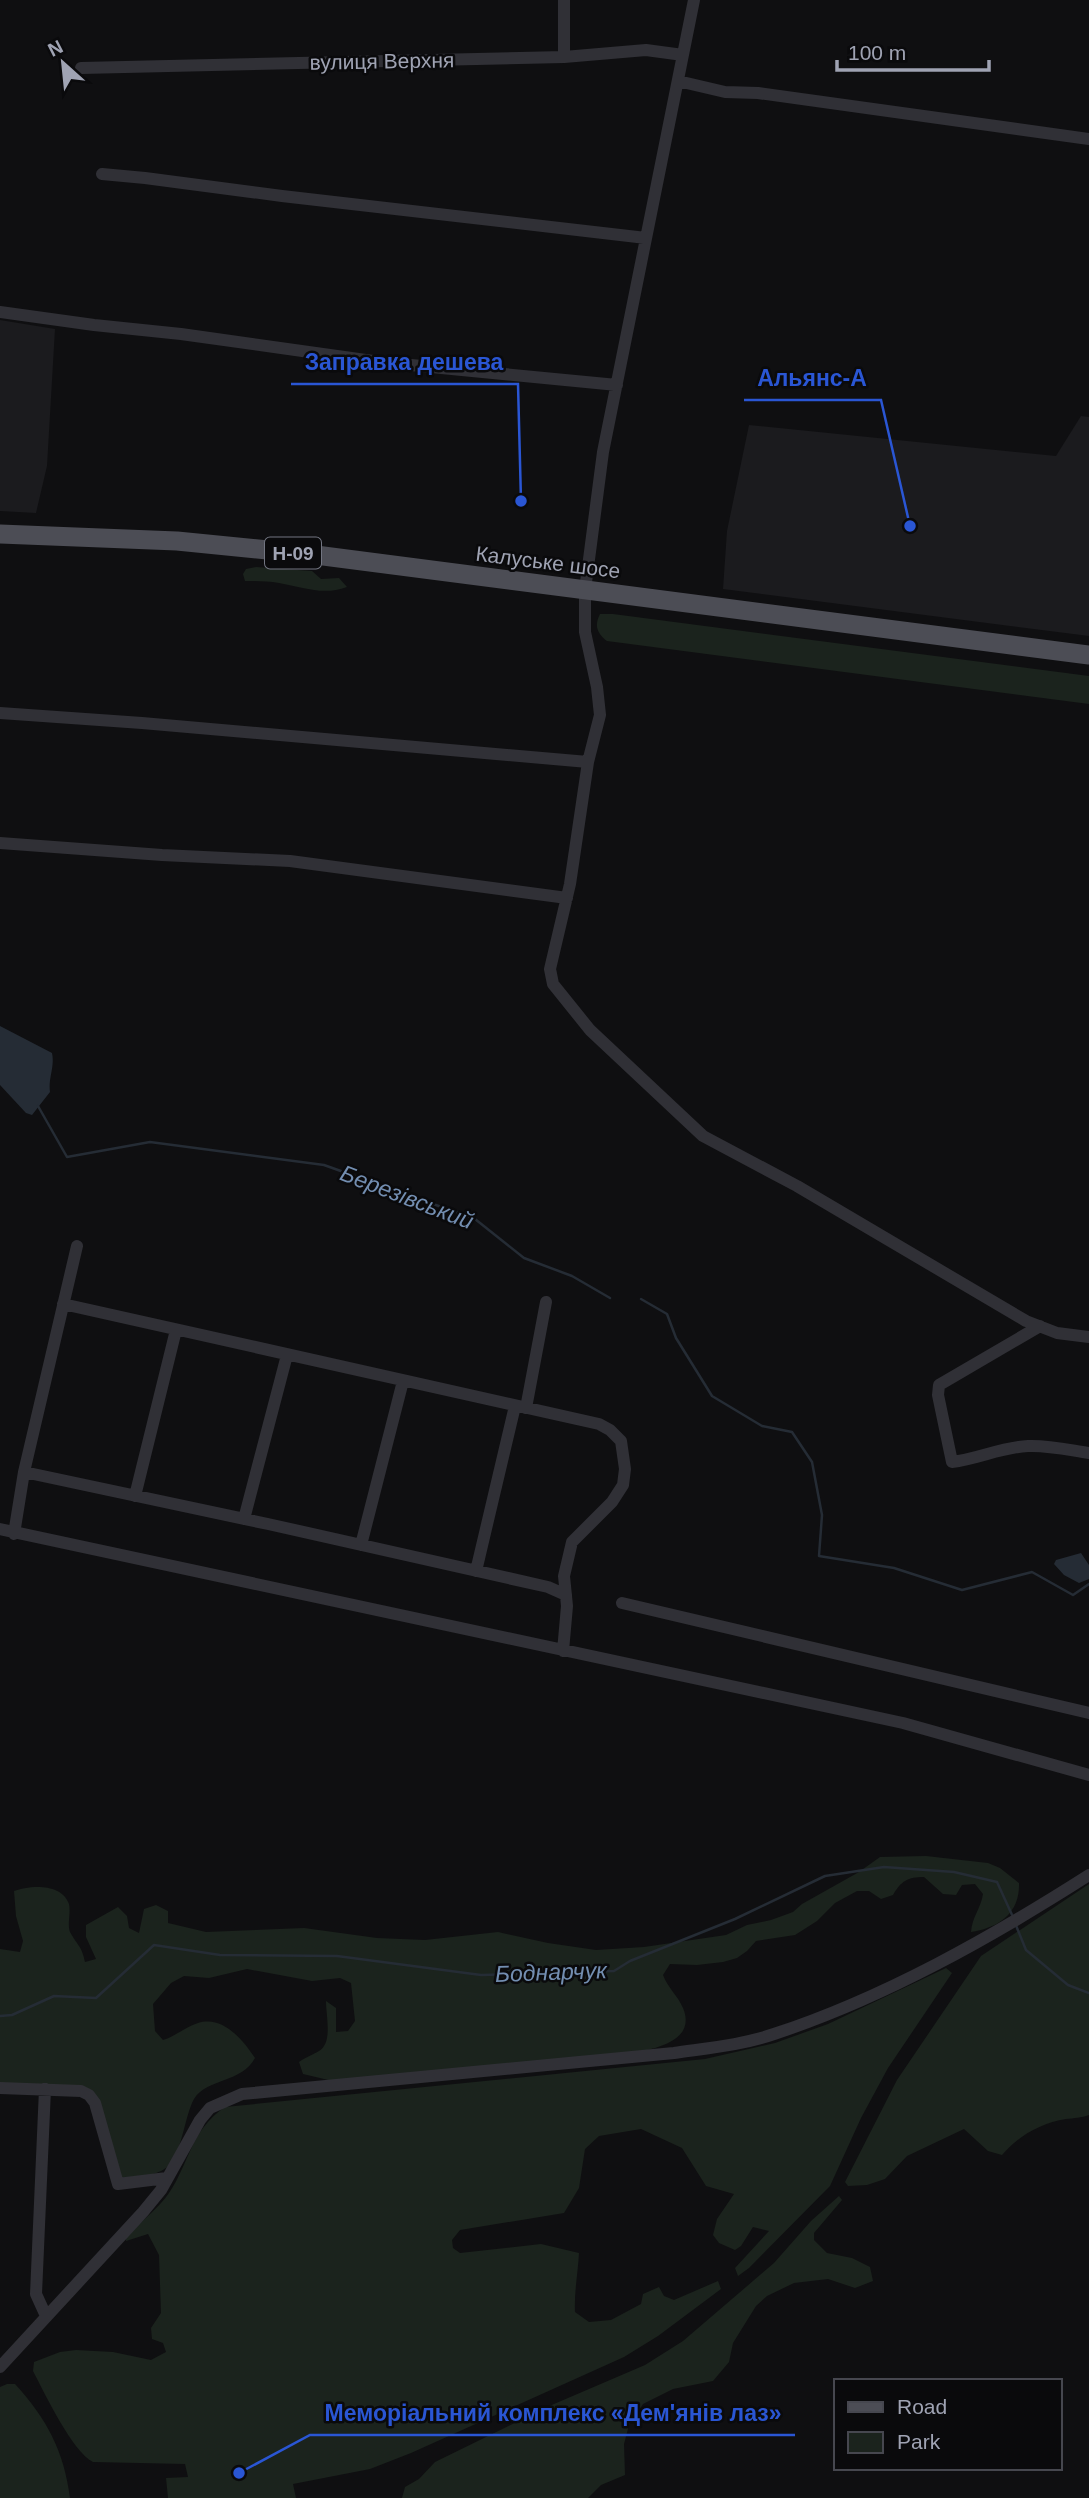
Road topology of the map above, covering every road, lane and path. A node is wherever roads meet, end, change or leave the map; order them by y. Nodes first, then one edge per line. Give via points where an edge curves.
1 (564, 0) edge
2 (694, 0) edge
3 (683, 55) junction
4 (564, 57) junction
5 (81, 68) dead end
6 (678, 81) junction
7 (1089, 139) edge
8 (102, 174) dead end
9 (646, 238) junction
10 (0, 312) edge
11 (617, 385) junction
12 (0, 534) edge
13 (585, 590) junction
14 (1089, 655) edge
15 (0, 713) edge
16 (588, 762) junction
17 (0, 843) edge
18 (567, 898) junction
19 (77, 1246) dead end
20 (546, 1302) dead end
21 (63, 1304) junction
22 (1040, 1326) junction
23 (176, 1330) junction
24 (1089, 1337) edge
25 (287, 1355) junction
26 (403, 1381) junction
27 (521, 1407) junction
28 (1089, 1453) edge
29 (24, 1472) junction
30 (135, 1496) junction
31 (244, 1519) junction
32 (0, 1530) edge
33 (14, 1534) junction
34 (362, 1545) junction
35 (476, 1571) junction
36 (566, 1595) junction
37 (622, 1603) dead end
38 (563, 1651) junction
39 (1089, 1713) edge
40 (1089, 1774) edge
41 (1089, 1875) edge
42 (0, 2088) edge
43 (45, 2089) junction
44 (167, 2178) junction
45 (46, 2316) junction
46 (0, 2367) edge

1 - 4 street
2 - 3 street
3 - 4 street, вулиця Верхня via 646,50
3 - 6 street
4 - 5 street, вулиця Верхня
6 - 7 street via 725,92
6 - 9 street
8 - 9 street
9 - 11 street
10 - 11 street via 380,362
11 - 13 street
12 - 13 main road, Калуське шосе / Н-09 via 177,541
13 - 14 main road, Калуське шосе / Н-09
13 - 16 street via 585,632 600,715
15 - 16 street
16 - 18 street
17 - 18 street via 290,861
18 - 22 street via 550,969 553,984 590,1030 703,1136
19 - 21 street
20 - 27 street
21 - 23 street
21 - 29 street
22 - 24 street
22 - 28 street via 939,1385 952,1462 1030,1446
23 - 25 street
23 - 30 street
25 - 26 street
25 - 31 street
26 - 27 street
26 - 34 street
27 - 35 street
27 - 36 street via 599,1424 621,1441 623,1485 572,1542 564,1576
29 - 30 street
29 - 33 street
30 - 31 street
31 - 34 street
32 - 33 street
33 - 38 street
34 - 35 street
35 - 36 street
36 - 38 street
37 - 39 street
38 - 40 street via 903,1723
41 - 44 street via 965,1950 773,2035 674,2053 242,2094 210,2108
42 - 43 street
43 - 44 street via 89,2095 118,2184
43 - 45 street via 36,2294
44 - 45 street via 144,2212
45 - 46 street

